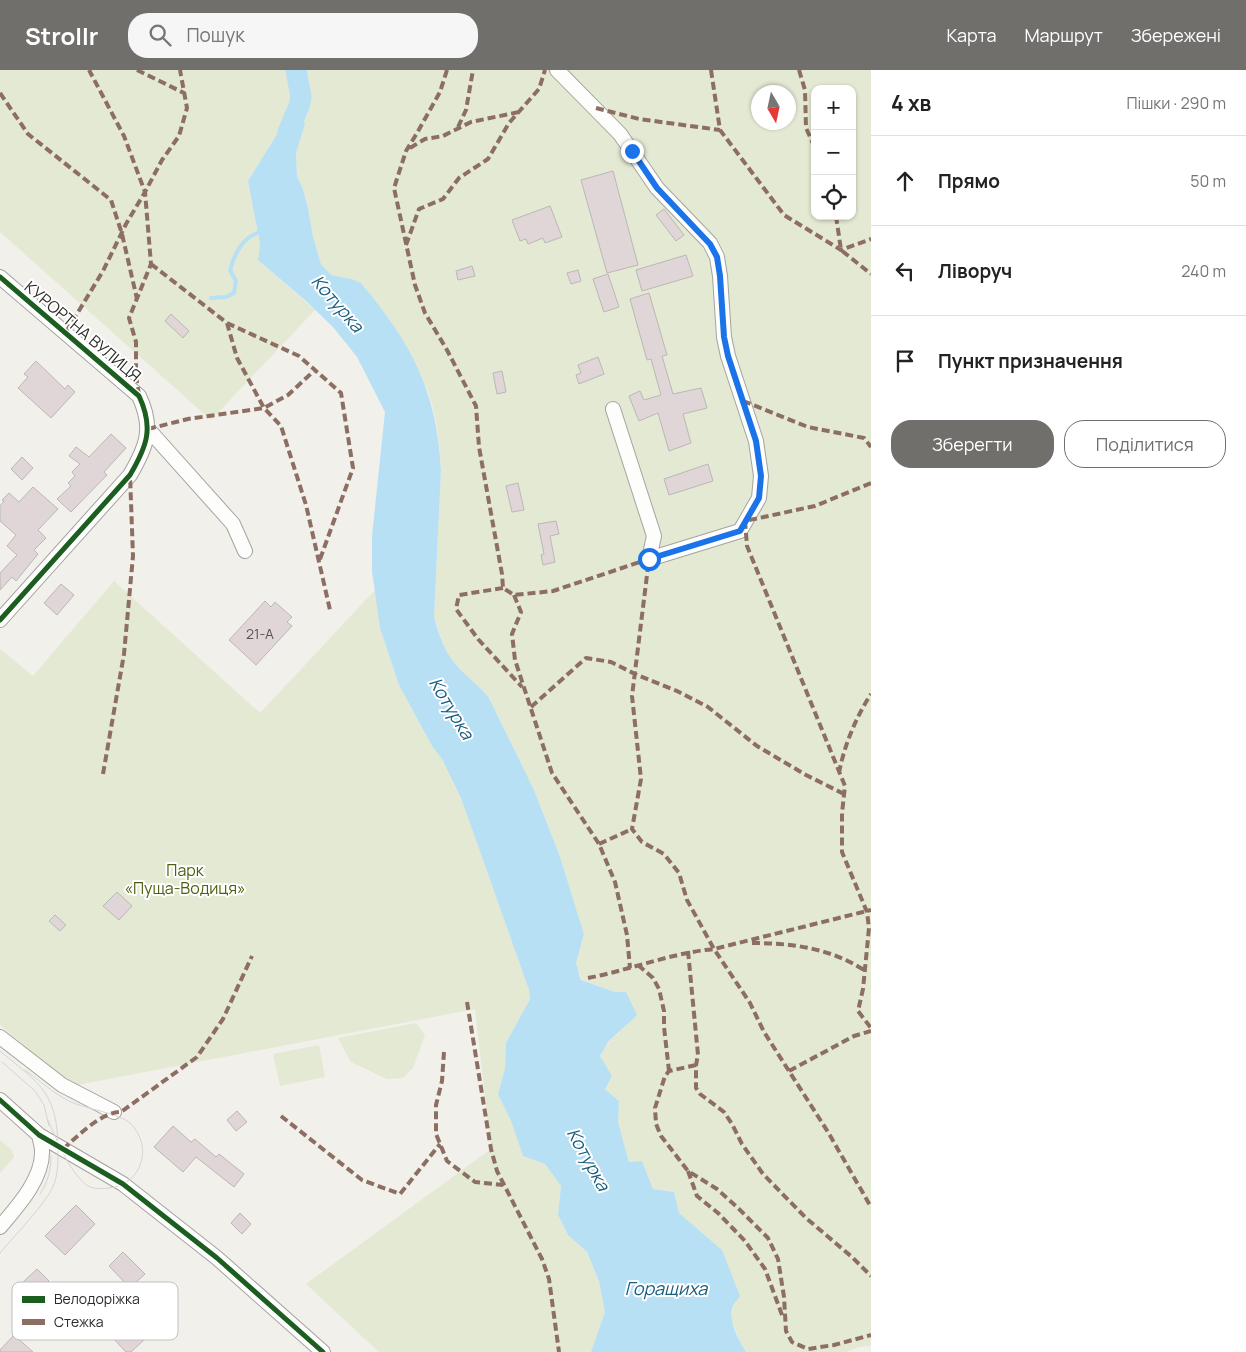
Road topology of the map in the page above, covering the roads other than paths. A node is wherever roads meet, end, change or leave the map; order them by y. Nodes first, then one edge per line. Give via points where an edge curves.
1 (557, 70) edge
2 (0, 277) edge
3 (613, 409) dead end
4 (148, 429) junction
5 (245, 551) dead end
6 (0, 620) edge
7 (0, 1036) edge
8 (0, 1100) edge
9 (114, 1112) dead end
10 (39, 1135) junction
11 (0, 1227) edge
12 (323, 1352) edge

1 - 3 street via 620,134 657,188 710,244 717,257 726,346 756,441 761,476 759,498 740,531 649,559 654,536
2 - 4 street, КУРОРТНА ВУЛИЦЯ via 139,396 145,408
4 - 5 street via 233,524
4 - 6 street via 143,453 130,475
7 - 9 street via 62,1085
8 - 10 street
10 - 11 street via 40,1168 25,1197
10 - 12 street via 123,1184 217,1258

